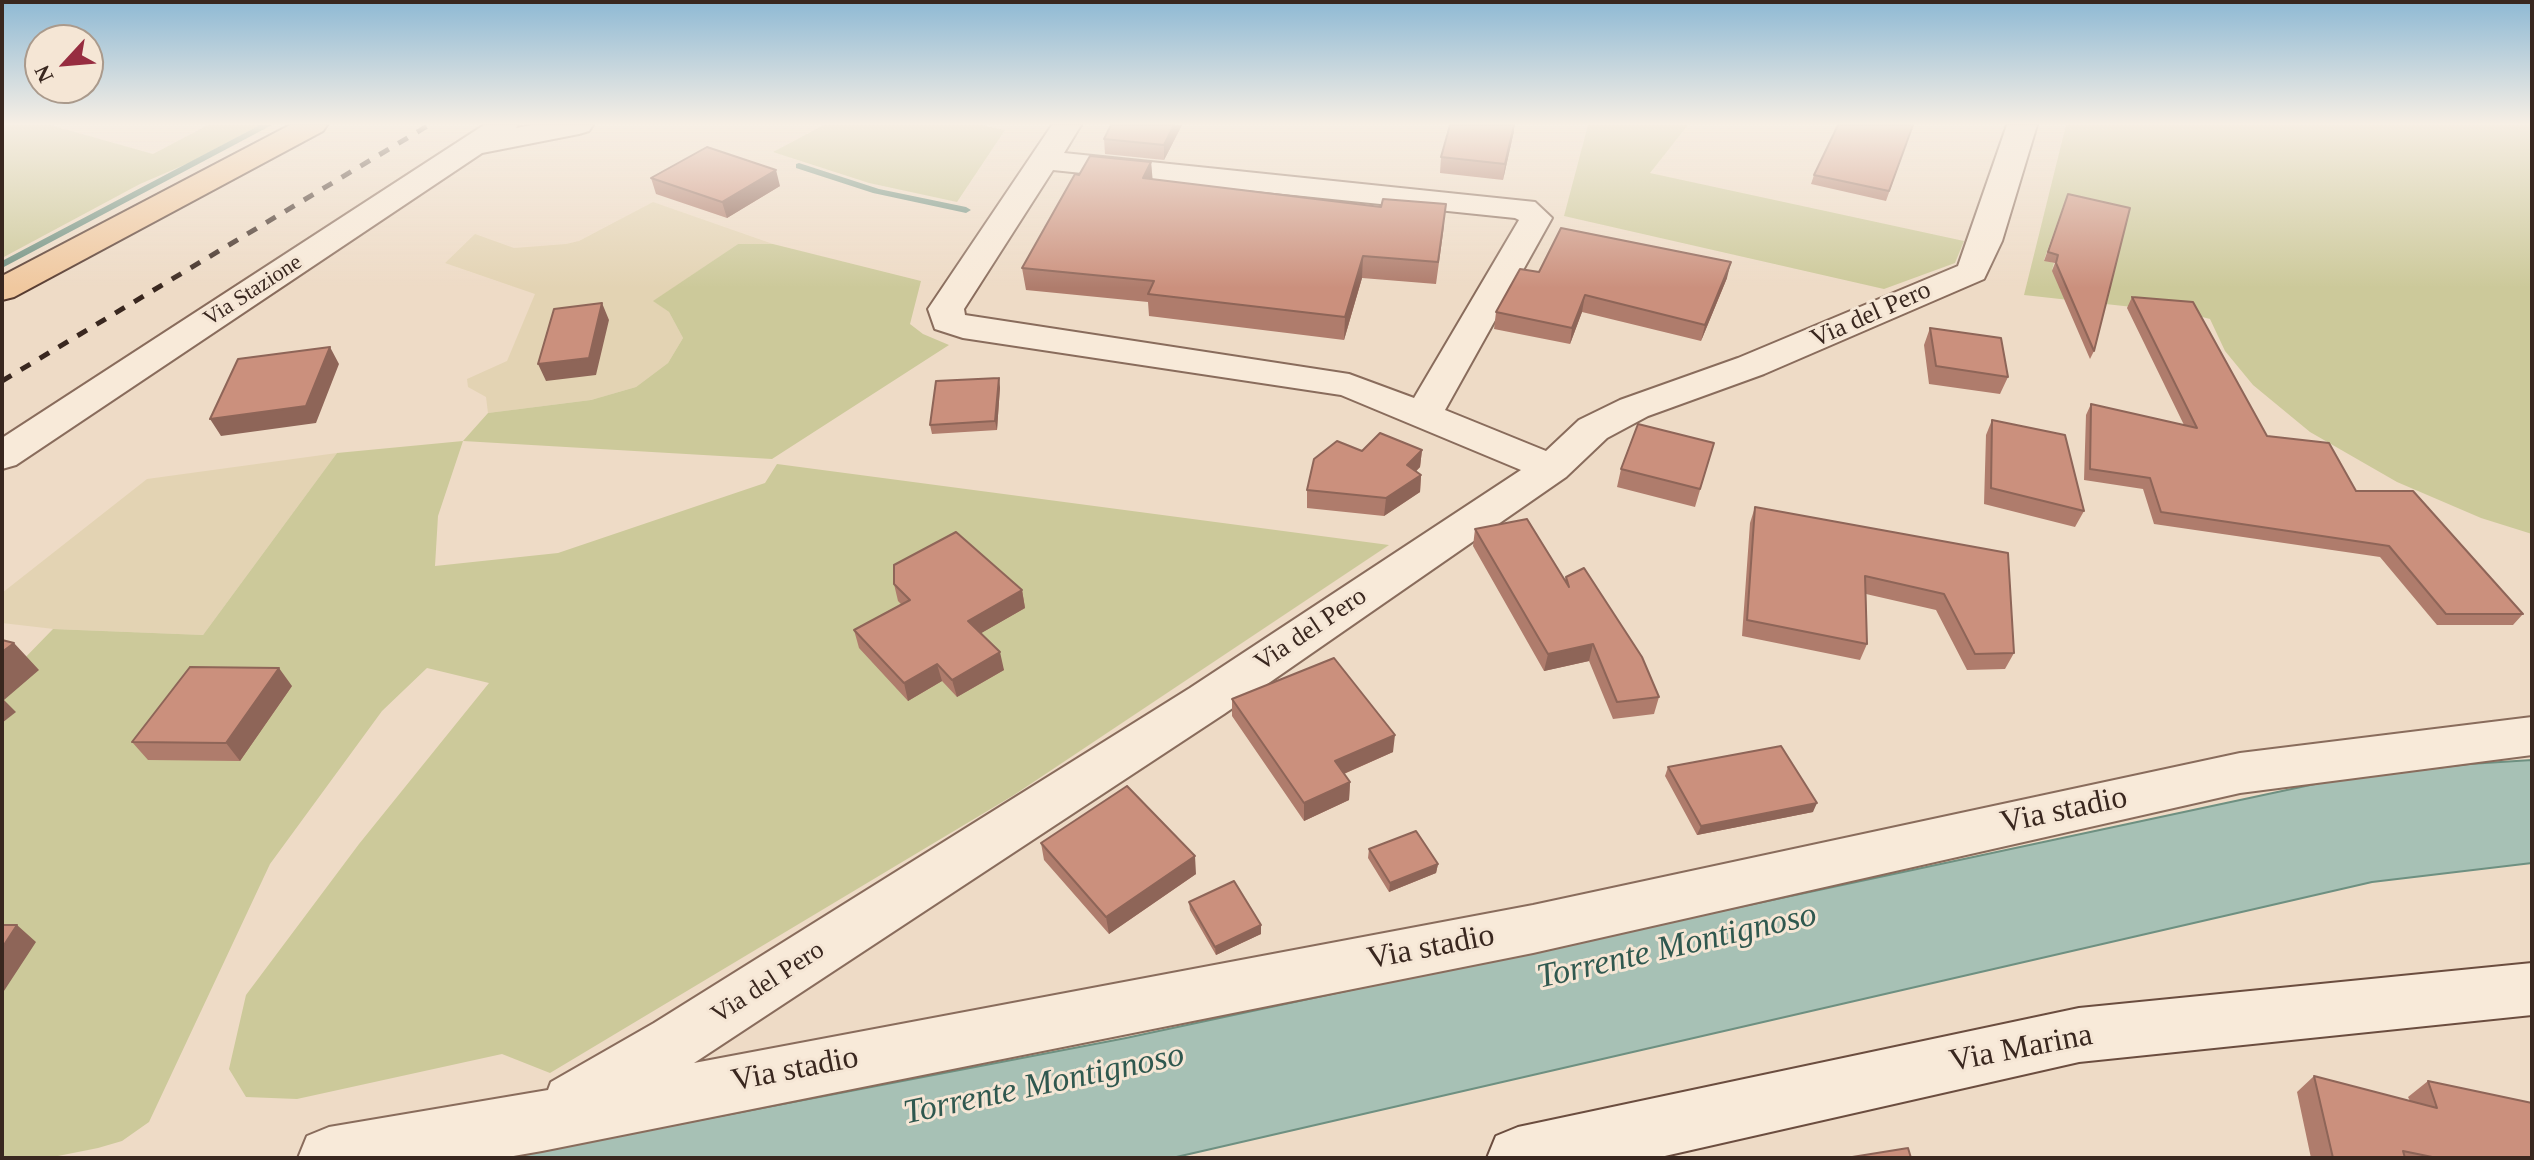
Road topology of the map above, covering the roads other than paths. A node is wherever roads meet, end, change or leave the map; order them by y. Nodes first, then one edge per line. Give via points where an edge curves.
1 (211, 179) edge
2 (423, 179) edge
3 (1031, 179) edge
4 (1231, 179) edge
5 (2005, 179) edge
6 (2, 290) edge
7 (1422, 416) junction
8 (2, 456) edge
9 (1552, 468) junction
10 (2532, 736) edge
11 (2532, 989) edge
12 (542, 1121) junction
13 (329, 1158) edge
14 (1518, 1158) edge

1 - 6 main road
2 - 8 street, Via Stazione
3 - 7 street via 946,309 948,321 1349,385
4 - 7 street via 1524,209 1536,218
5 - 9 street, Via del Pero via 1972,272 1772,358 1613,417
7 - 9 street
9 - 12 street, Via del Pero via 1079,784
10 - 12 street, Via stadio via 2240,773 1533,929
11 - 14 street, Via Marina via 2079,1035
12 - 13 street, Via stadio

